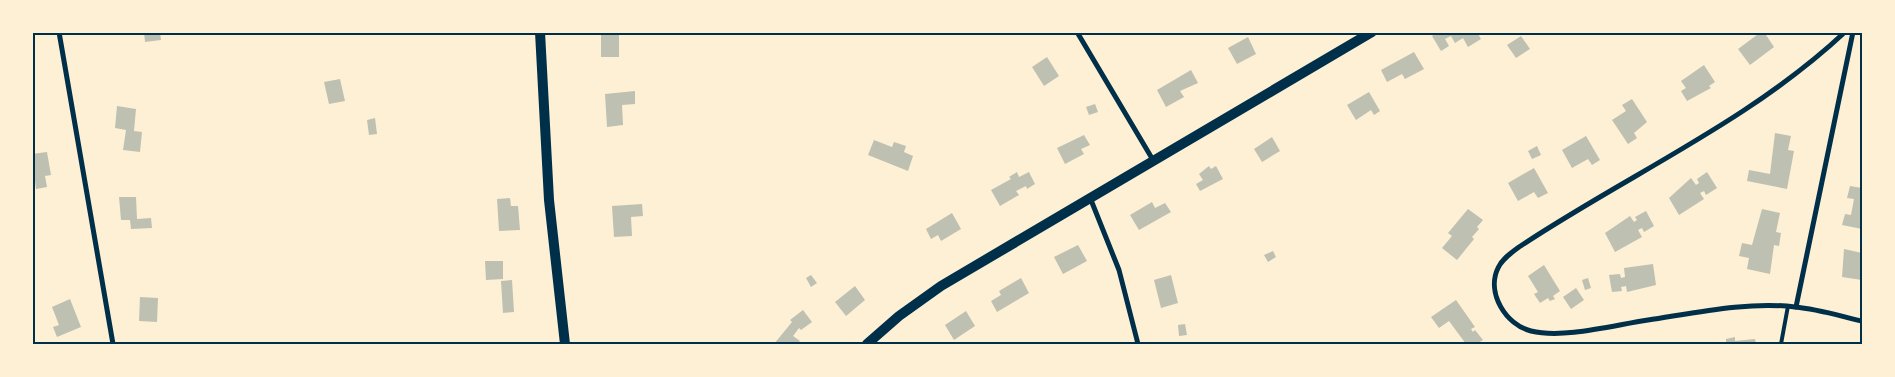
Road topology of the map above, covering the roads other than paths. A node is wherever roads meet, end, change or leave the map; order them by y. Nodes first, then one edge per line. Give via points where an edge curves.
1 (59, 32) edge
2 (540, 32) edge
3 (1077, 32) edge
4 (1372, 32) edge
5 (1845, 32) edge
6 (1853, 32) edge
7 (1154, 161) junction
8 (1091, 200) junction
9 (1788, 306) junction
10 (1796, 307) junction
11 (1862, 321) edge
12 (113, 344) edge
13 (565, 344) edge
14 (867, 344) edge
15 (1138, 344) edge
16 (1781, 344) edge

1 - 12 street
2 - 13 main road via 549,200
3 - 7 street
4 - 7 main road
5 - 9 street via 1819,56 1715,128 1519,247 1499,266 1494,283 1496,296 1509,318 1523,328 1542,333 1718,310
6 - 10 street
7 - 8 main road
8 - 14 main road via 941,286
8 - 15 street via 1119,270
9 - 10 street
9 - 16 lane
10 - 11 street

